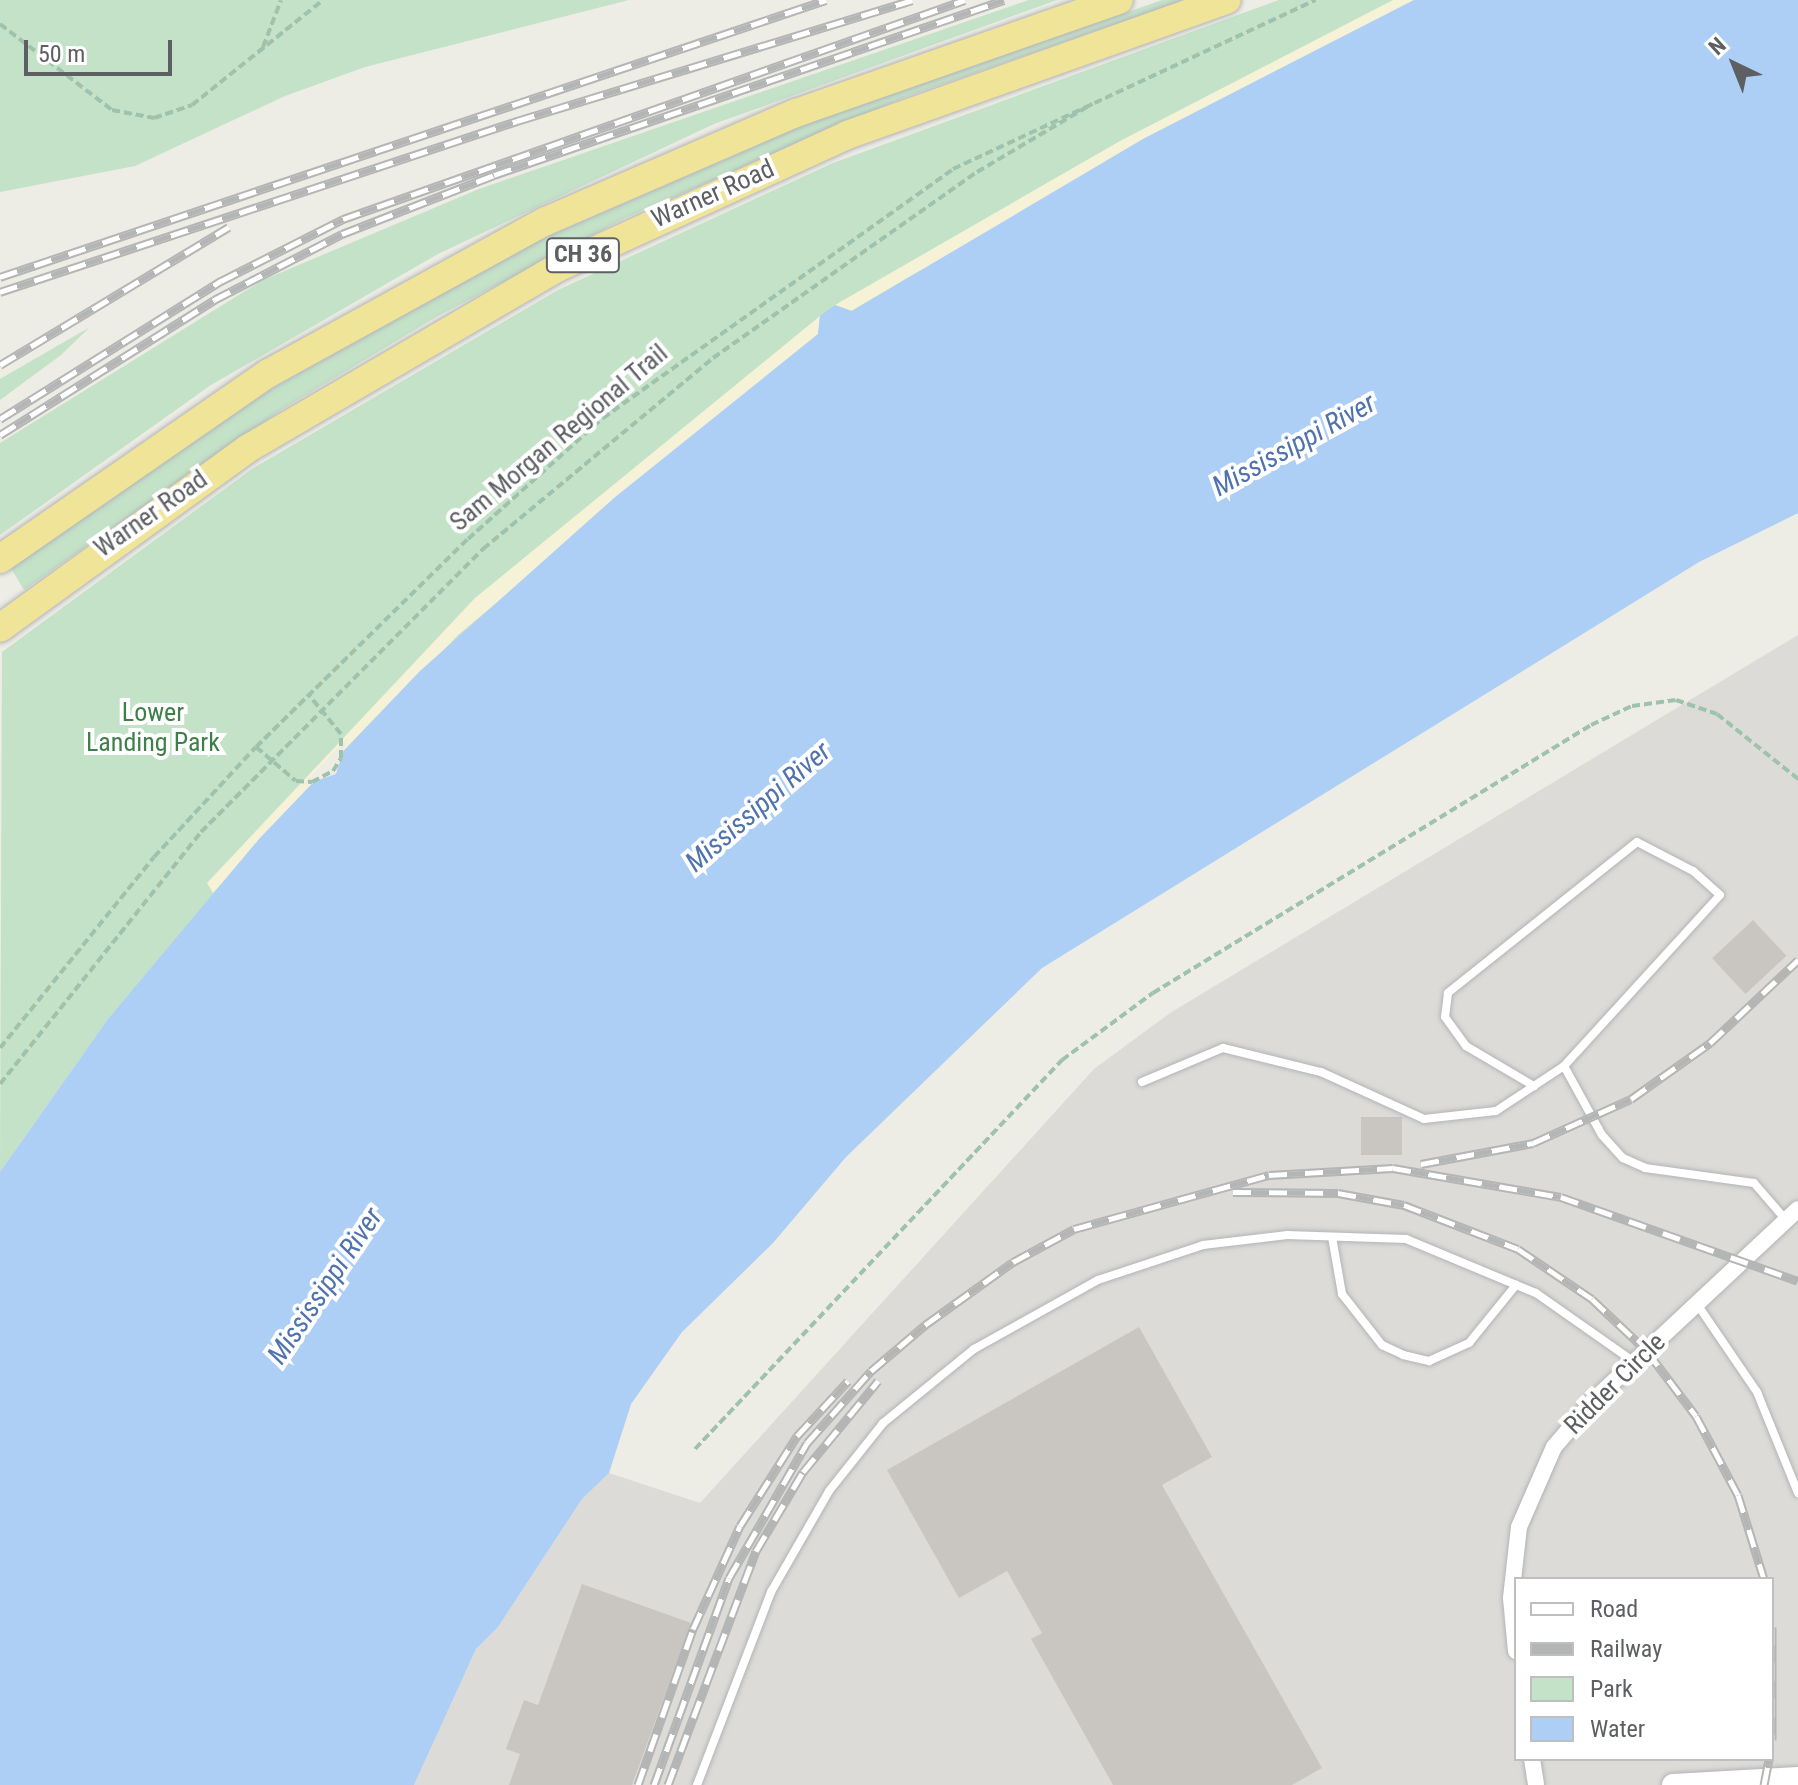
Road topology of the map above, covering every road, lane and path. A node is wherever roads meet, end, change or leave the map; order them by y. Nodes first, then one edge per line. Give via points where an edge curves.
1 (281, 0) edge
2 (323, 0) edge
3 (1119, 0) edge
4 (1227, 0) edge
5 (1315, 0) edge
6 (0, 24) edge
7 (256, 55) junction
8 (1133, 83) junction
9 (0, 559) edge
10 (0, 628) edge
11 (308, 694) junction
12 (320, 707) junction
13 (256, 747) junction
14 (268, 759) junction
15 (1798, 779) edge
16 (0, 1048) edge
17 (1564, 1066) junction
18 (1142, 1082) dead end
19 (0, 1084) edge
20 (1534, 1086) junction
21 (1792, 1215) edge
22 (1332, 1237) junction
23 (1516, 1285) junction
24 (1697, 1304) junction
25 (1634, 1362) junction
26 (695, 1449) dead end
27 (1798, 1493) edge
28 (1514, 1592) edge
29 (1532, 1761) edge
30 (1798, 1778) edge
31 (697, 1785) edge
32 (1536, 1785) edge
33 (1673, 1785) edge

1 - 7 path
2 - 7 path
3 - 9 highway, Warner Road / CH 36 via 810,108 546,221 269,373
4 - 10 highway, Warner Road / CH 36 via 847,135 557,268 247,449
5 - 8 path, Sam Morgan Regional Trail
6 - 7 path via 101,103 134,118 165,116 192,105
8 - 11 path, Sam Morgan Regional Trail via 938,178 671,365 504,505
8 - 12 path via 988,165 687,377 483,549
11 - 12 path
11 - 13 path, Sam Morgan Regional Trail
12 - 14 path
12 - 14 path via 343,742 333,771 304,782
13 - 14 path
13 - 16 path, Sam Morgan Regional Trail via 154,857
14 - 19 path via 127,918
15 - 26 path via 1717,714 1676,700 1632,706 1591,725 1153,993 1062,1060
17 - 20 lane
17 - 20 lane via 1720,895 1693,871 1637,842 1448,993 1445,1017 1466,1046
17 - 21 lane via 1602,1135 1623,1158 1645,1168 1754,1183
18 - 20 lane via 1223,1048 1321,1072 1424,1119 1496,1111
21 - 24 street, Ridder Circle
22 - 23 lane via 1406,1239
22 - 23 lane via 1342,1294 1382,1345 1403,1355 1429,1361 1469,1343
22 - 31 lane via 1203,1245 1098,1280 974,1349 883,1423 829,1491 771,1592
23 - 25 lane
24 - 25 street, Ridder Circle
24 - 27 lane via 1757,1392
25 - 28 street, Ridder Circle via 1573,1422 1532,1485 1513,1562
29 - 32 street
30 - 33 street

